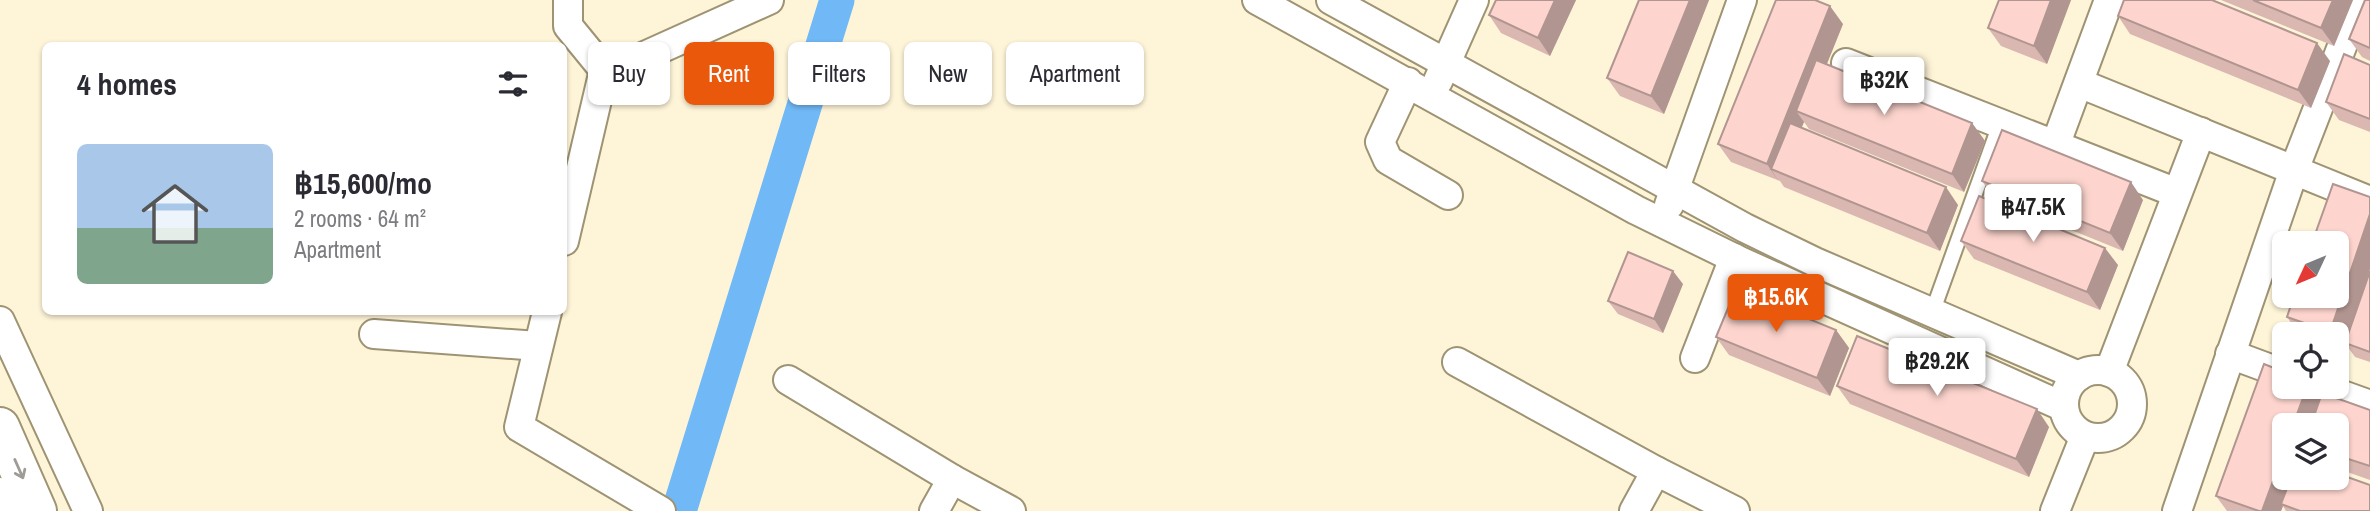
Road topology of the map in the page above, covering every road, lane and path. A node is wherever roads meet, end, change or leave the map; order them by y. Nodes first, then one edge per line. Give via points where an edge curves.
1 (568, 0) edge
2 (769, 0) edge
3 (1257, 0) edge
4 (1331, 0) edge
5 (1474, 0) edge
6 (1742, 0) edge
7 (2109, 0) edge
8 (2360, 0) edge
9 (670, 44) edge
10 (588, 50) edge
11 (1447, 63) junction
12 (1846, 63) dead end
13 (2079, 83) junction
14 (1420, 89) junction
15 (593, 105) edge
16 (2000, 124) junction
17 (2201, 132) junction
18 (2055, 146) junction
19 (2294, 170) junction
20 (572, 172) edge
21 (1673, 189) junction
22 (2177, 193) junction
23 (1448, 195) dead end
24 (2370, 201) edge
25 (567, 215) edge
26 (1664, 223) junction
27 (1734, 258) junction
28 (1932, 313) junction
29 (546, 315) edge
30 (0, 321) edge
31 (374, 334) dead end
32 (538, 346) junction
33 (2230, 354) junction
34 (1695, 358) dead end
35 (1457, 362) dead end
36 (2272, 370) edge
37 (2109, 372) junction
38 (2078, 376) junction
39 (788, 380) dead end
40 (2349, 397) edge
41 (2370, 405) edge
42 (2064, 407) junction
43 (0, 427) edge
44 (2085, 436) junction
45 (1656, 471) junction
46 (952, 479) junction
47 (0, 492) edge
48 (660, 510) edge
49 (9, 511) edge
50 (37, 511) edge
51 (88, 511) edge
52 (934, 511) edge
53 (1011, 511) edge
54 (1634, 511) edge
55 (1735, 511) edge
56 (2055, 511) edge
57 (2177, 511) edge

1 - 10 street via 568,26
2 - 9 street
3 - 14 street
4 - 11 street
5 - 11 street
6 - 21 street
7 - 13 street
8 - 19 street
11 - 14 street
11 - 21 street
12 - 16 street
13 - 17 street
13 - 18 street
14 - 23 street via 1380,142 1388,160
14 - 26 street
15 - 20 street
16 - 18 street
16 - 28 lane
17 - 19 street
17 - 22 street
18 - 22 street
19 - 24 street
19 - 33 street
20 - 25 street
21 - 26 street
21 - 28 street via 1815,262
22 - 37 street
26 - 27 street
27 - 34 street
27 - 42 street
28 - 38 street
29 - 32 street
30 - 51 street
31 - 32 street
32 - 48 street via 519,427
33 - 36 street
33 - 57 street
35 - 45 street
37 - 38 street via 2095,369
37 - 44 street via 2121,378 2129,390 2131,417 2113,436
38 - 42 street via 2065,394
39 - 46 street
40 - 41 street
42 - 44 street via 2068,421
43 -> 50 highway
44 - 56 street
45 - 54 street
45 - 55 street
46 - 52 street
46 - 53 street
47 - 49 street

